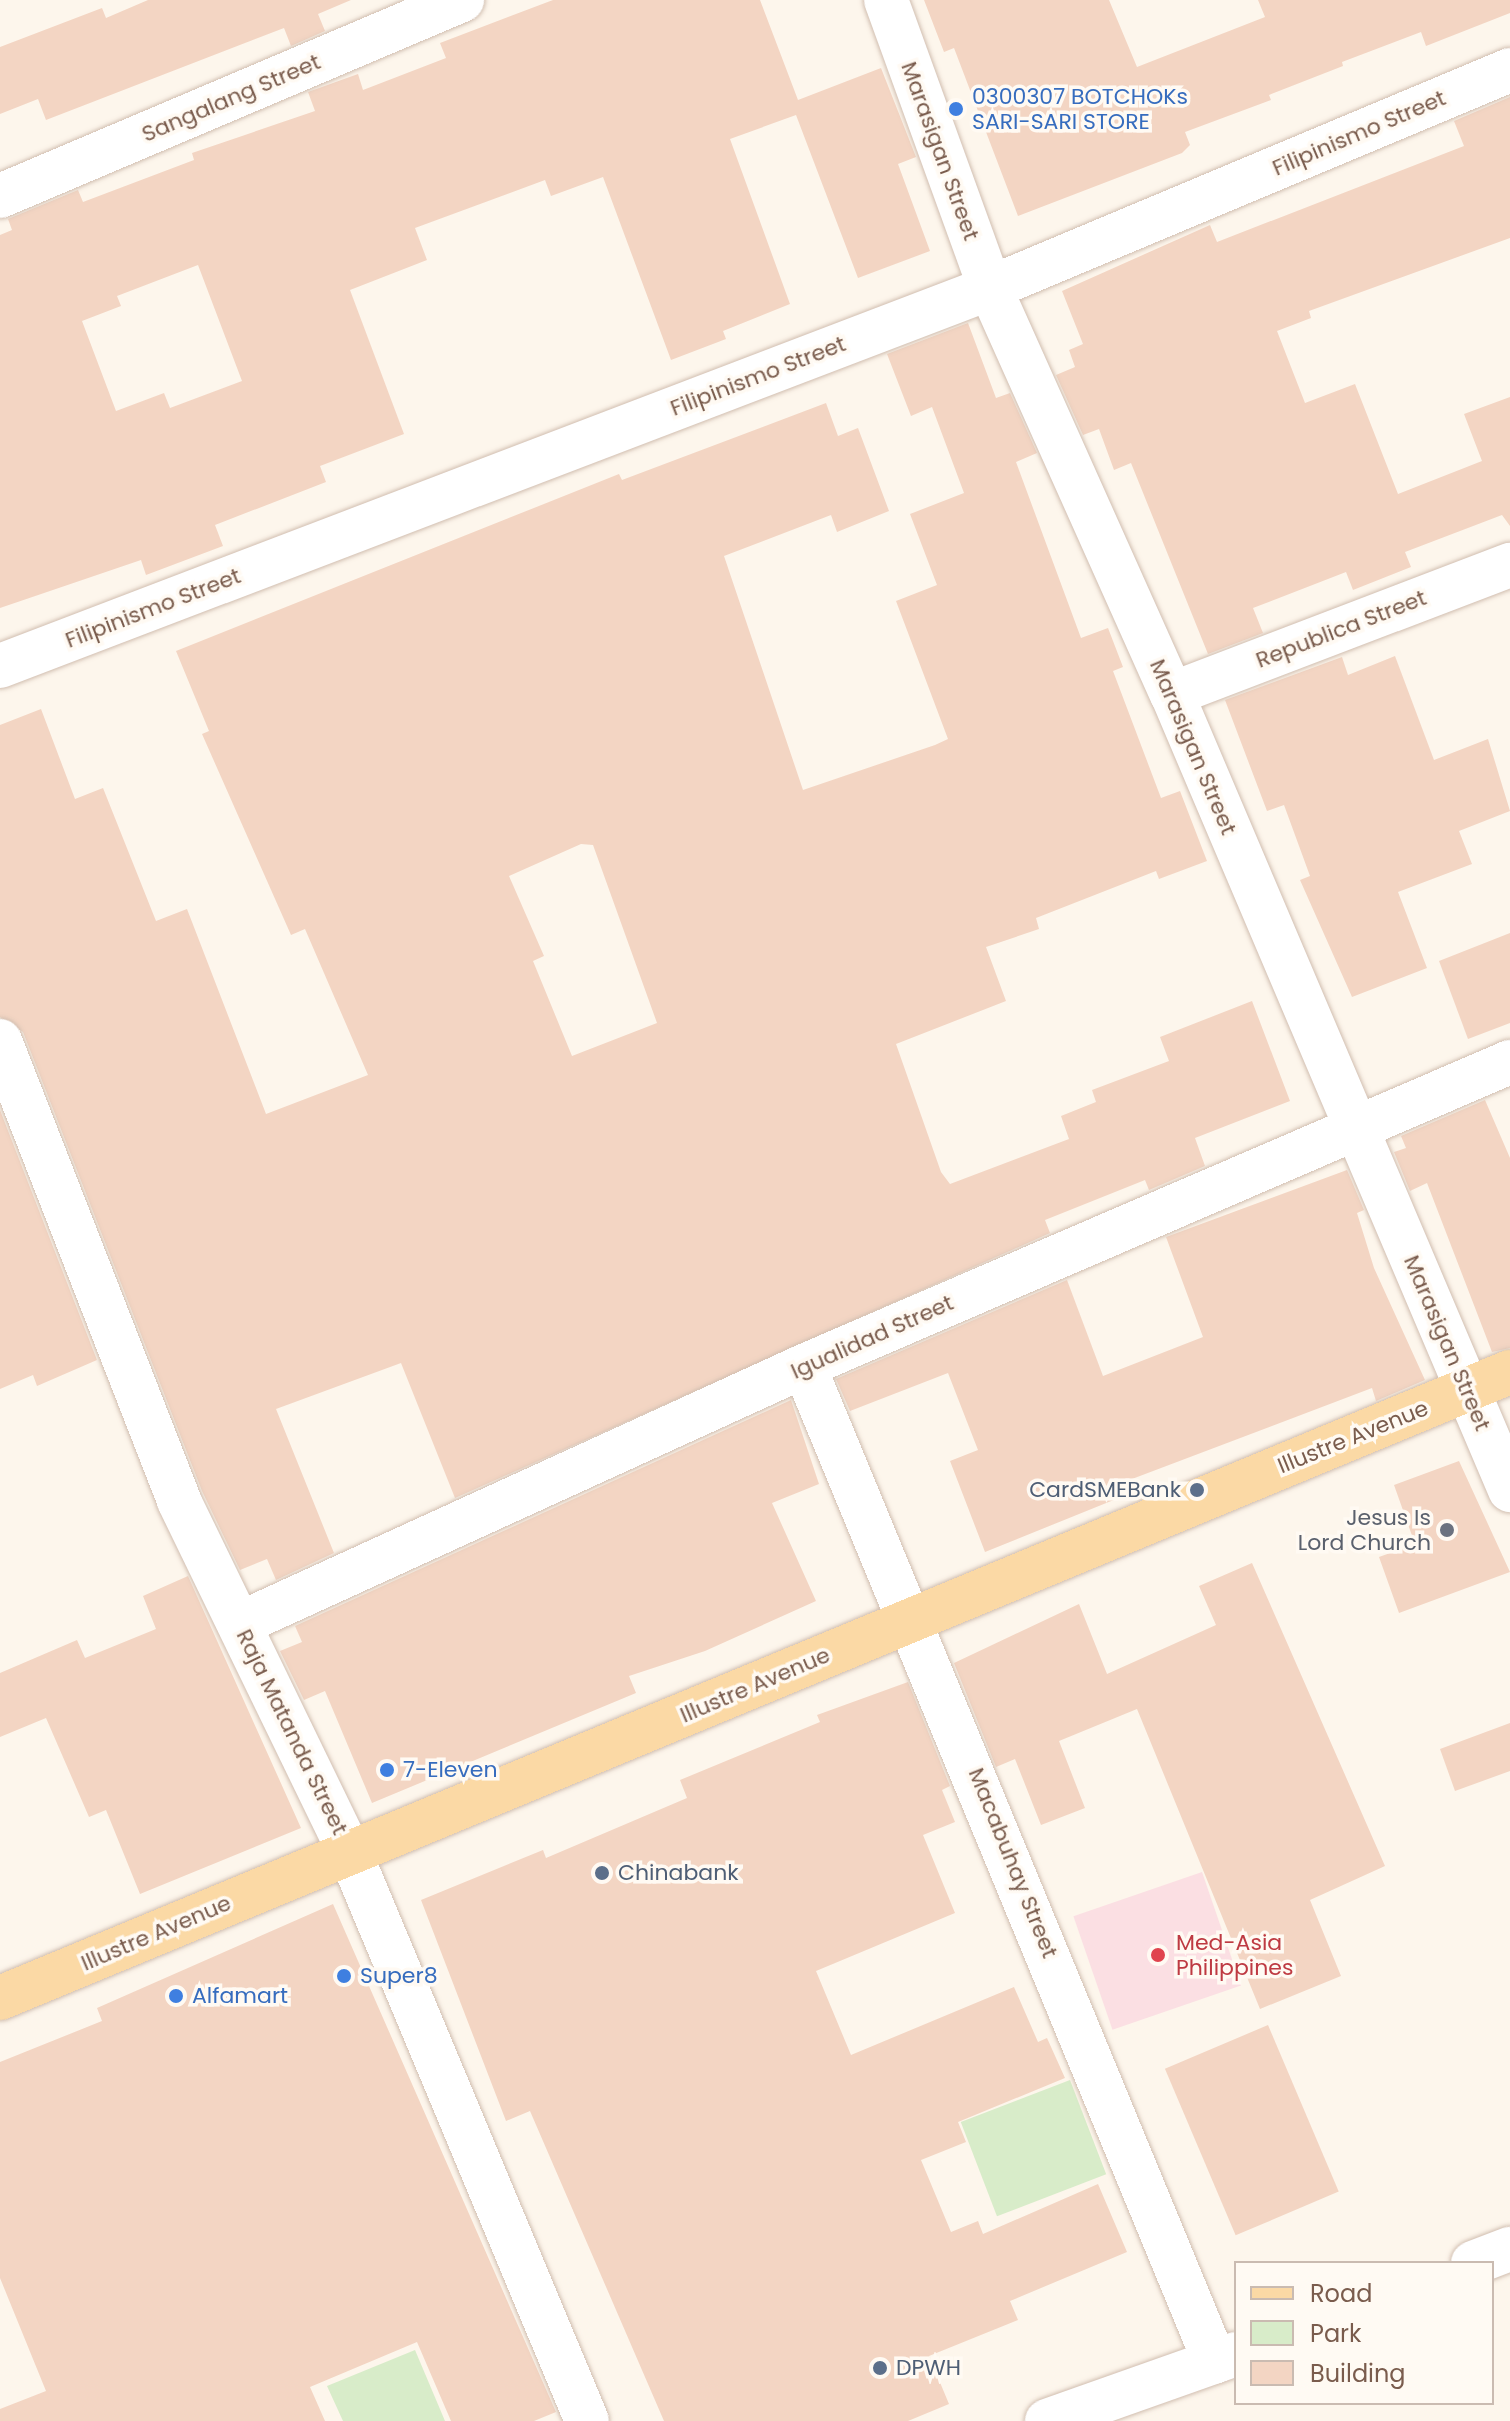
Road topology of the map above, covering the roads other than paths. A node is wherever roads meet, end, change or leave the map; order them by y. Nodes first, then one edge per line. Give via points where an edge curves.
1 (462, 0) edge
2 (886, 0) edge
3 (1510, 70) edge
4 (0, 196) edge
5 (990, 288) junction
6 (1510, 565) edge
7 (0, 666) edge
8 (1172, 694) junction
9 (0, 1041) edge
10 (1510, 1062) edge
11 (1354, 1128) junction
12 (804, 1366) junction
13 (1510, 1372) edge
14 (1468, 1389) junction
15 (1510, 1490) edge
16 (913, 1618) junction
17 (239, 1624) junction
18 (350, 1853) junction
19 (0, 1998) edge
20 (1510, 2249) edge
21 (1478, 2261) edge
22 (1225, 2358) edge
23 (587, 2421) edge
24 (1047, 2421) edge

1 - 4 street, Sangalang Street
2 - 5 street, Marasigan Street
3 - 5 street, Filipinismo Street
5 - 7 street, Filipinismo Street
5 - 8 street, Marasigan Street
6 - 8 street, Republica Street
8 - 11 street, Marasigan Street
9 - 17 street, Raja Matanda Street via 179,1501
10 - 11 street, Igualidad Street
11 - 12 street, Igualidad Street
11 - 14 street, Marasigan Street
12 - 16 street, Macabuhay Street
12 - 17 street, Igualidad Street
13 - 14 main road, Illustre Avenue
14 - 15 street, Marasigan Street
14 - 16 main road, Illustre Avenue
16 - 18 main road, Illustre Avenue
16 - 22 street, Macabuhay Street
17 - 18 street, Raja Matanda Street
18 - 19 main road, Illustre Avenue
18 - 23 street, Raja Matanda Street
20 - 21 street
22 - 24 street

